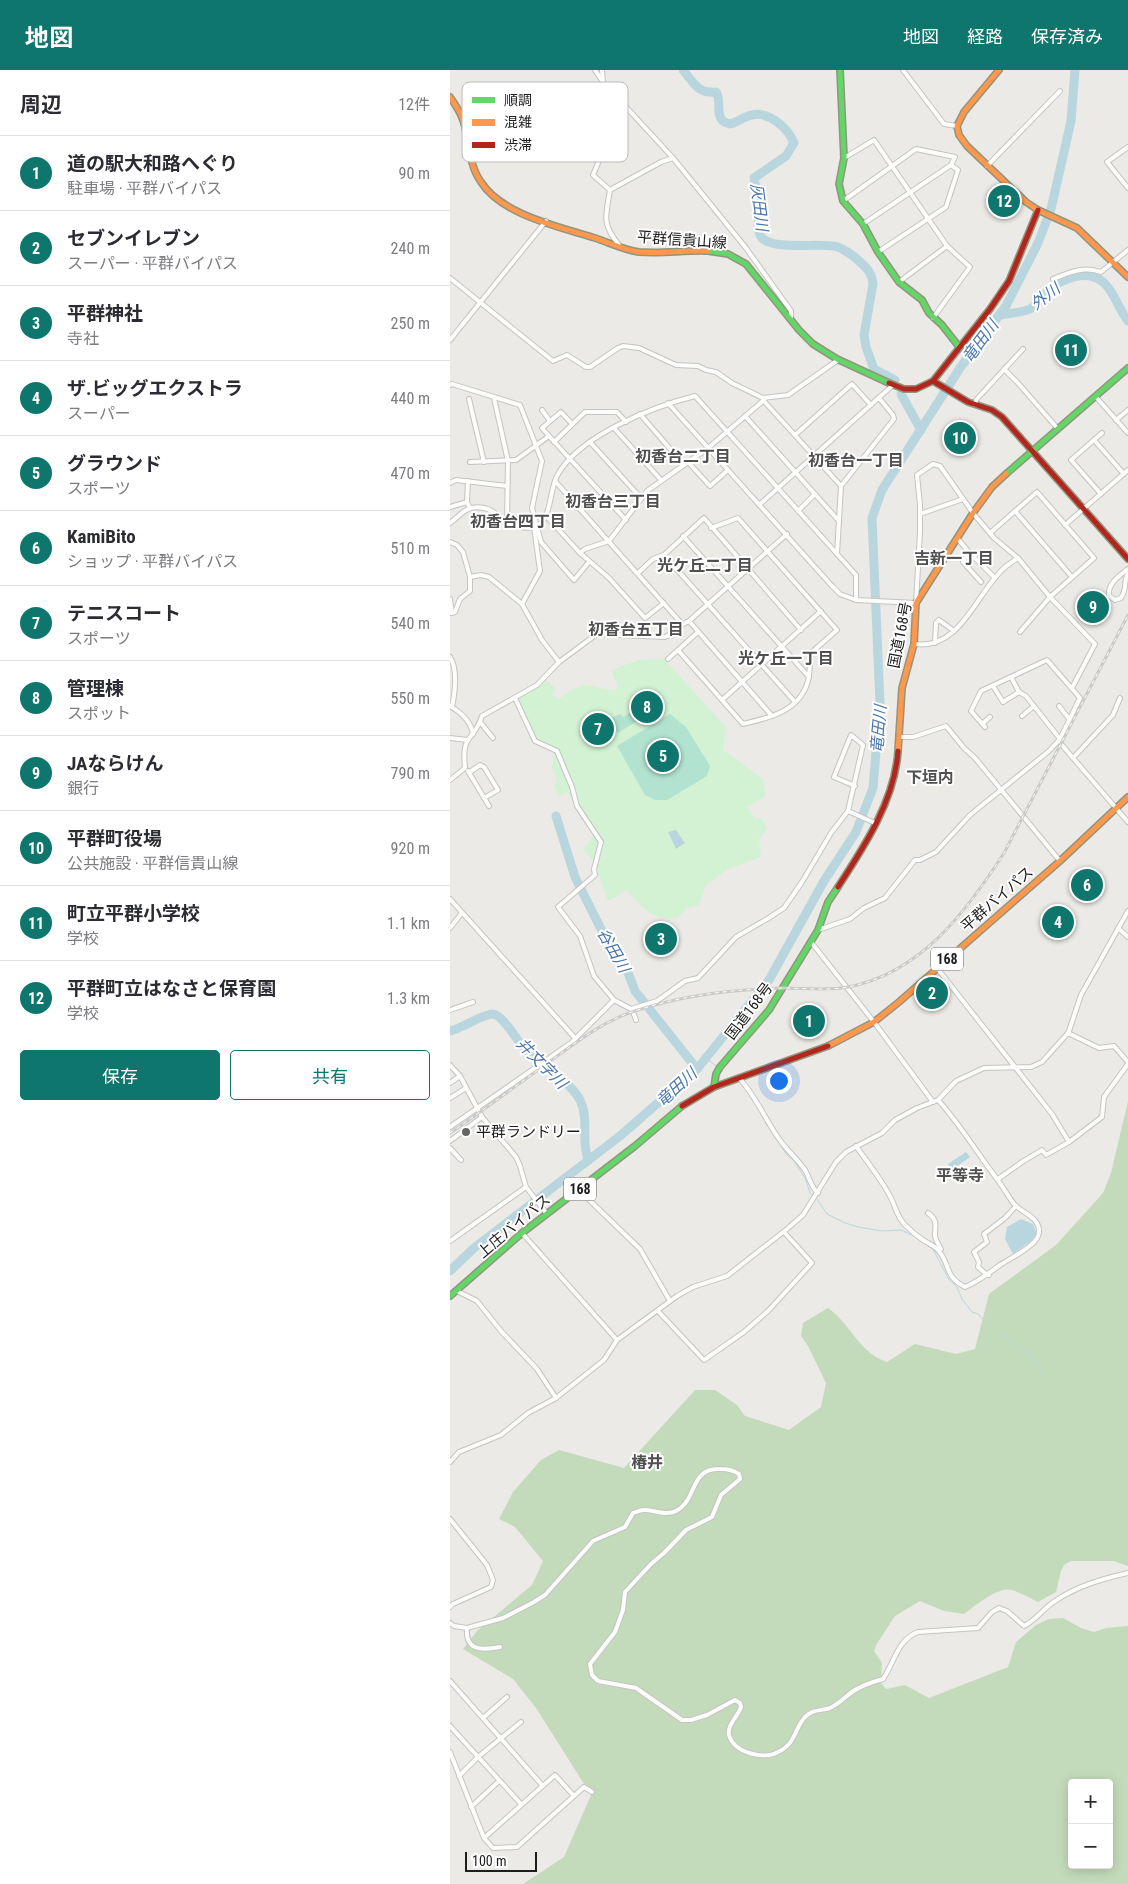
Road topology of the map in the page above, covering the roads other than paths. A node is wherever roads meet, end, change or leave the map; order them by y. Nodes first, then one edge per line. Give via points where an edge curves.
1 (595, 70) edge
2 (602, 70) edge
3 (840, 70) edge
4 (903, 70) edge
5 (999, 70) edge
6 (603, 82) joint
7 (1060, 91) dead end
8 (450, 97) edge
9 (628, 109) edge
10 (462, 119) edge
11 (957, 126) junction
12 (1128, 147) edge
13 (673, 158) junction
14 (844, 158) junction
15 (471, 162) edge
16 (599, 162) edge
17 (892, 165) junction
18 (951, 165) junction
19 (987, 166) junction
20 (1128, 188) edge
21 (610, 190) junction
22 (910, 192) junction
23 (843, 201) junction
24 (1040, 212) junction
25 (929, 219) junction
26 (546, 221) junction
27 (862, 224) junction
28 (619, 246) junction
29 (947, 246) junction
30 (1128, 250) edge
31 (878, 252) junction
32 (1113, 263) junction
33 (1128, 277) edge
34 (450, 278) edge
35 (1053, 279) dead end
36 (899, 282) junction
37 (480, 303) junction
38 (791, 318) junction
39 (934, 318) junction
40 (450, 340) edge
41 (960, 348) junction
42 (1023, 349) dead end
43 (838, 360) junction
44 (1128, 368) edge
45 (1004, 369) junction
46 (933, 381) junction
47 (450, 385) edge
48 (893, 385) junction
49 (1096, 397) junction
50 (494, 398) junction
51 (879, 398) junction
52 (469, 399) dead end
53 (763, 399) junction
54 (668, 403) junction
55 (871, 405) junction
56 (975, 405) junction
57 (542, 410) dead end
58 (1128, 410) edge
59 (640, 414) junction
60 (745, 416) junction
61 (1116, 420) junction
62 (550, 421) junction
63 (626, 422) junction
64 (572, 424) junction
65 (614, 428) junction
66 (1058, 429) junction
67 (726, 432) junction
68 (1102, 433) dead end
69 (1128, 433) edge
70 (795, 435) junction
71 (549, 436) junction
72 (1094, 440) junction
73 (554, 442) junction
74 (590, 442) junction
75 (536, 447) junction
76 (708, 448) junction
77 (1032, 451) junction
78 (814, 456) junction
79 (570, 458) junction
80 (508, 461) junction
81 (470, 462) dead end
82 (484, 462) junction
83 (686, 463) junction
84 (728, 470) junction
85 (1128, 470) edge
86 (796, 472) junction
87 (1124, 474) junction
88 (661, 480) junction
89 (468, 481) junction
90 (555, 481) junction
91 (450, 483) edge
92 (507, 486) junction
93 (841, 486) junction
94 (778, 488) junction
95 (816, 494) junction
96 (1101, 494) junction
97 (641, 498) junction
98 (963, 499) junction
99 (467, 502) junction
100 (760, 505) junction
101 (450, 507) edge
102 (470, 508) junction
103 (1083, 509) junction
104 (798, 511) junction
105 (1015, 511) junction
106 (973, 513) junction
107 (920, 514) junction
108 (547, 518) junction
109 (626, 520) junction
110 (839, 521) junction
111 (507, 522) junction
112 (450, 523) edge
113 (1065, 525) junction
114 (536, 526) junction
115 (711, 528) junction
116 (990, 533) junction
117 (787, 534) junction
118 (683, 536) junction
119 (957, 538) junction
120 (609, 541) junction
121 (450, 542) edge
122 (767, 552) junction
123 (969, 552) junction
124 (580, 553) junction
125 (664, 555) junction
126 (837, 555) junction
127 (1018, 558) junction
128 (1128, 559) edge
129 (589, 562) junction
130 (1128, 568) edge
131 (748, 569) junction
132 (638, 573) junction
133 (1128, 574) edge
134 (470, 577) junction
135 (1072, 577) junction
136 (994, 578) junction
137 (981, 582) dead end
138 (728, 586) junction
139 (1050, 597) junction
140 (450, 599) edge
141 (856, 600) junction
142 (664, 603) junction
143 (916, 603) junction
144 (522, 604) junction
145 (708, 604) junction
146 (821, 612) junction
147 (451, 613) edge
148 (689, 621) junction
149 (682, 624) junction
150 (801, 630) junction
151 (954, 631) junction
152 (698, 632) junction
153 (1020, 632) dead end
154 (935, 643) junction
155 (914, 644) junction
156 (781, 647) junction
157 (678, 650) junction
158 (450, 657) edge
159 (668, 658) dead end
160 (559, 662) junction
161 (762, 665) junction
162 (809, 677) junction
163 (1012, 678) junction
164 (742, 682) junction
165 (993, 686) junction
166 (1072, 688) junction
167 (1019, 692) junction
168 (515, 698) junction
169 (1120, 698) dead end
170 (722, 700) junction
171 (795, 702) junction
172 (451, 706) edge
173 (1034, 706) junction
174 (1059, 706) dead end
175 (772, 716) junction
176 (1022, 716) dead end
177 (990, 717) dead end
178 (1070, 720) junction
179 (480, 722) junction
180 (473, 734) junction
181 (899, 737) junction
182 (450, 738) edge
183 (493, 738) dead end
184 (1060, 739) junction
185 (467, 740) junction
186 (1073, 758) junction
187 (465, 768) junction
188 (470, 772) junction
189 (450, 780) edge
190 (854, 786) junction
191 (1000, 789) junction
192 (1128, 797) edge
193 (484, 798) junction
194 (489, 806) dead end
195 (1115, 808) junction
196 (848, 811) junction
197 (1128, 822) edge
198 (876, 824) junction
199 (1060, 861) junction
200 (450, 898) edge
201 (1128, 911) edge
202 (462, 913) junction
203 (450, 928) edge
204 (1118, 928) junction
205 (818, 930) junction
206 (1128, 937) edge
207 (811, 942) junction
208 (938, 968) junction
209 (614, 1000) junction
210 (473, 1002) dead end
211 (632, 1009) junction
212 (450, 1010) edge
213 (636, 1020) dead end
214 (874, 1022) junction
215 (1068, 1034) junction
216 (575, 1038) junction
217 (1128, 1063) edge
218 (450, 1066) edge
219 (1014, 1068) junction
220 (460, 1076) junction
221 (739, 1078) junction
222 (450, 1083) edge
223 (714, 1087) junction
224 (466, 1088) junction
225 (450, 1098) edge
226 (936, 1101) junction
227 (476, 1108) junction
228 (482, 1117) junction
229 (450, 1127) edge
230 (450, 1141) edge
231 (1069, 1142) junction
232 (856, 1146) junction
233 (450, 1148) edge
234 (461, 1160) dead end
235 (998, 1180) junction
236 (527, 1189) junction
237 (578, 1190) junction
238 (817, 1194) junction
239 (1016, 1206) junction
240 (546, 1212) junction
241 (928, 1213) dead end
242 (784, 1232) junction
243 (522, 1233) junction
244 (450, 1241) edge
245 (941, 1249) dead end
246 (990, 1275) junction
247 (457, 1290) junction
248 (450, 1296) edge
249 (670, 1301) junction
250 (658, 1311) junction
251 (617, 1340) junction
252 (556, 1398) junction
253 (450, 1462) edge
254 (450, 1519) edge
255 (1128, 1573) edge
256 (450, 1607) edge
257 (450, 1623) edge
258 (467, 1628) junction
259 (500, 1647) dead end
260 (450, 1681) edge
261 (507, 1697) dead end
262 (483, 1718) junction
263 (521, 1722) dead end
264 (450, 1726) edge
265 (501, 1738) junction
266 (450, 1752) edge
267 (478, 1757) junction
268 (459, 1776) junction
269 (500, 1781) junction
270 (542, 1785) junction
271 (592, 1792) dead end
272 (574, 1796) junction
273 (521, 1804) junction
274 (471, 1807) junction
275 (484, 1838) junction

1 - 6 street
2 - 6 street
3 - 14 main road
4 - 11 street via 944,124
5 - 11 main road via 964,112
7 - 19 street
8 - 10 main road, 平群信貴山線
9 - 13 street
11 - 19 main road via 962,140
12 - 20 street via 1107,162
13 - 21 street
13 - 38 street via 764,272 791,311
14 - 17 street via 874,140
14 - 23 main road via 839,184
15 - 26 main road, 平群信貴山線 via 472,169 488,192 504,204
16 - 21 street via 593,174
17 - 18 street via 916,149 955,157
17 - 22 street
17 - 23 street
18 - 22 street
18 - 25 street via 958,170 946,207
19 - 24 main road
21 - 28 street via 605,220
22 - 25 street
22 - 27 street
23 - 27 main road
24 - 32 main road via 1076,228
24 - 41 main road via 1009,281
25 - 29 street
25 - 31 street
26 - 28 main road, 平群信貴山線
26 - 37 street
27 - 31 main road
28 - 38 main road, 平群信貴山線 via 639,252 719,252 734,256 748,266
29 - 36 street
29 - 39 street via 970,267
30 - 32 street
31 - 36 main road
32 - 33 main road
32 - 35 street via 1101,272 1075,270
34 - 37 street
36 - 39 main road via 922,300
37 - 40 street
37 - 53 street via 553,361 568,355 590,368 618,348 638,348 676,364 716,372
38 - 43 main road, 平群信貴山線 via 818,349
39 - 41 main road
41 - 46 main road
42 - 45 street
43 - 48 main road, 平群信貴山線
43 - 53 street via 788,395
44 - 49 main road, 国道168号
45 - 56 street
45 - 66 street
46 - 48 main road, 平群信貴山線 via 911,389
46 - 56 main road
47 - 50 street
48 - 51 street
49 - 61 street
49 - 66 main road, 国道168号
50 - 75 street via 520,405
50 - 80 street
51 - 55 street
51 - 93 street via 894,419
52 - 82 street
53 - 60 street
53 - 70 street
54 - 59 street
54 - 67 street via 695,396
54 - 76 street
55 - 70 street via 852,384
55 - 78 street
56 - 77 main road via 997,413
57 - 62 street
58 - 61 street
59 - 63 street
59 - 83 street
60 - 67 street
60 - 86 street
61 - 69 street
62 - 64 street via 561,412
62 - 71 street via 542,428
63 - 64 street via 617,412 585,412
63 - 65 street
64 - 73 street
65 - 74 street
65 - 88 street
66 - 77 main road, 国道168号
67 - 76 street
67 - 94 street
68 - 72 street
70 - 78 street
71 - 73 street
71 - 75 street
72 - 87 street
72 - 96 street via 1071,460
73 - 79 street
74 - 79 street
74 - 97 street
75 - 80 street via 516,460
75 - 114 street via 542,461 532,508
76 - 83 street
76 - 84 street
77 - 103 main road
77 - 106 main road, 国道168号 via 992,488
78 - 86 street
78 - 93 street
79 - 90 street
79 - 109 street
80 - 82 street
80 - 92 street
81 - 82 street
83 - 84 street via 710,486
83 - 88 street
84 - 100 street
85 - 87 street
86 - 94 street
86 - 95 street
87 - 96 street
88 - 97 street
89 - 91 street
89 - 92 street
89 - 99 street
90 - 108 street
90 - 120 street
92 - 111 street
93 - 110 street
94 - 100 street
94 - 104 street
95 - 104 street
95 - 110 street
96 - 103 street
97 - 109 street
98 - 106 street
98 - 107 street
98 - 107 street via 940,466 933,464 917,475
99 - 101 street
99 - 102 street
100 - 117 street
102 - 111 street via 491,510
102 - 112 street
103 - 113 street
103 - 128 main road
104 - 126 street
105 - 113 street via 1037,492
105 - 116 street
105 - 135 street
106 - 116 street
106 - 119 main road, 国道168号
107 - 143 street
108 - 114 street
108 - 124 street
109 - 120 street
110 - 126 street
111 - 114 street via 514,526
113 - 135 street via 1094,558
114 - 129 street via 541,542 574,580
114 - 144 street via 540,571
115 - 118 street via 704,518
115 - 122 street via 738,518
115 - 131 street
116 - 127 street
117 - 122 street
117 - 141 street via 840,594
118 - 125 street
118 - 138 street
119 - 123 street
119 - 143 main road, 国道168号
120 - 124 street
120 - 132 street
121 - 134 street via 463,552
122 - 131 street
122 - 146 street
123 - 136 street
123 - 137 street via 963,562
124 - 129 street
125 - 132 street via 653,559
125 - 145 street
126 - 141 street via 856,575
127 - 136 street
127 - 139 street
129 - 142 street via 609,578 645,618
130 - 133 street via 1109,589 1111,598 1121,598
131 - 138 street
131 - 150 street
132 - 142 street
134 - 144 street via 481,575 489,578
134 - 147 street via 470,591
135 - 139 street
136 - 151 street
138 - 145 street
138 - 156 street
139 - 153 street
139 - 166 street via 1094,644
140 - 147 street
141 - 143 street
142 - 149 street
143 - 155 main road, 国道168号
144 - 160 street via 542,640
145 - 148 street
145 - 161 street
146 - 150 street
146 - 162 street via 837,630 811,653
148 - 149 street
148 - 152 street
149 - 160 street via 675,633 665,637 597,634
150 - 156 street
151 - 154 street
151 - 154 street via 939,620
152 - 157 street
152 - 164 street
154 - 155 street via 926,646
155 - 181 main road, 国道168号 via 902,688
156 - 161 street
156 - 162 street
157 - 159 street
157 - 170 street
158 - 172 street via 455,678
160 - 168 street via 537,685
161 - 164 street
161 - 171 street
162 - 171 street
163 - 165 street
163 - 166 street via 1047,660
163 - 167 street
164 - 170 street
164 - 175 street
165 - 167 street via 1003,702
165 - 177 street via 981,691 971,711 984,726
166 - 178 street via 1080,698
167 - 173 street
168 - 179 street via 482,716
168 - 209 street via 536,742 557,751 576,806 602,842 595,875 558,907 580,936 594,976
169 - 186 street via 1113,715
170 - 175 street via 742,724
171 - 175 street via 782,713
172 - 180 street via 466,718
173 - 176 street
173 - 184 street
174 - 178 street
178 - 184 street
179 - 180 street
179 - 183 street
180 - 185 street
181 - 191 street via 946,726
181 - 198 main road, 国道168号 via 897,764
182 - 185 street
184 - 186 street
184 - 191 street
185 - 187 street
186 - 195 street
187 - 188 street
187 - 189 street
188 - 193 street
188 - 193 street via 480,765 484,767 498,790
190 - 190 street via 863,745 851,735 834,777
190 - 196 street
191 - 199 street
191 - 205 street via 970,815 936,852 915,860 885,898 850,919
192 - 195 main road, 平群バイパス / 168
193 - 194 street
195 - 197 street
195 - 199 main road, 平群バイパス / 168
196 - 198 street
196 - 211 street via 784,908 736,937 698,978 685,981 656,1001
198 - 205 main road, 国道168号 via 828,902
199 - 208 main road, 平群バイパス / 168
200 - 202 street
201 - 204 street
202 - 203 street
202 - 216 street
204 - 206 street
204 - 215 street via 1081,995
205 - 207 main road, 国道168号
207 - 214 street
207 - 223 main road, 国道168号 via 769,1010 720,1067
208 - 214 main road, 平群バイパス / 168
208 - 219 street
209 - 211 street
209 - 216 street
210 - 212 street
211 - 213 street
214 - 221 main road, 平群バイパス / 168 via 821,1050
214 - 226 street
215 - 217 street via 1099,1048 1114,1046
215 - 219 street via 1042,1062
216 - 227 street
217 - 231 street via 1104,1097 1102,1117
218 - 220 street
219 - 226 street via 984,1068 956,1081
219 - 231 street via 1052,1114
220 - 222 street
220 - 224 street
221 - 223 main road, 平群バイパス / 168
221 - 238 street via 782,1143 806,1171
223 - 237 main road, 上庄バイパス / 168 via 686,1103
224 - 225 street
224 - 227 street
226 - 232 street via 895,1120 872,1140
226 - 235 street via 952,1116
227 - 228 street
227 - 229 street
228 - 230 street
228 - 236 street via 516,1157
231 - 235 street via 1046,1155 1042,1150
232 - 238 street via 836,1162
232 - 246 street via 891,1198 897,1215 923,1241 934,1245 940,1252 950,1277 965,1286
233 - 234 street
235 - 239 street
236 - 240 street
236 - 244 street
237 - 240 main road, 上庄バイパス / 168
237 - 249 street via 640,1249
238 - 242 street via 803,1215
239 - 246 street via 984,1234 987,1242 974,1252 978,1267
239 - 246 street via 1037,1223 1038,1238
240 - 243 main road, 上庄バイパス / 168
241 - 245 street via 937,1226 934,1237
242 - 249 street via 727,1276 694,1287
242 - 250 street via 812,1263 768,1311 704,1360
243 - 247 main road, 上庄バイパス / 168
243 - 251 street
247 - 248 main road, 上庄バイパス / 168
247 - 252 street via 477,1301 538,1369
249 - 250 street
250 - 251 street
251 - 252 street via 604,1360
252 - 253 street via 501,1435 459,1452
254 - 256 street via 487,1565 493,1580 491,1587
255 - 258 street via 1070,1592 1024,1626 999,1608 978,1628 910,1635 898,1650 884,1679 864,1685 830,1708 815,1710 806,1716 790,1745 768,1756 748,1752 735,1744 729,1734 730,1725 741,1707 736,1700 707,1715 682,1720 636,1688 598,1681 592,1675 590,1664 615,1632 625,1592 686,1530 712,1517 721,1495 740,1479 733,1470 718,1468 702,1473 686,1501 675,1511 633,1513 624,1527 593,1541 545,1595 503,1618
257 - 258 street
258 - 259 street via 471,1645 478,1649
260 - 262 street
261 - 262 street
262 - 265 street
263 - 265 street
264 - 267 street
265 - 267 street
265 - 270 street
266 - 268 street
267 - 268 street
267 - 269 street
268 - 274 street
269 - 273 street
269 - 274 street
270 - 272 street via 555,1775
270 - 273 street
271 - 272 street via 584,1787
272 - 275 street via 517,1847 494,1848
273 - 275 street
274 - 275 street

